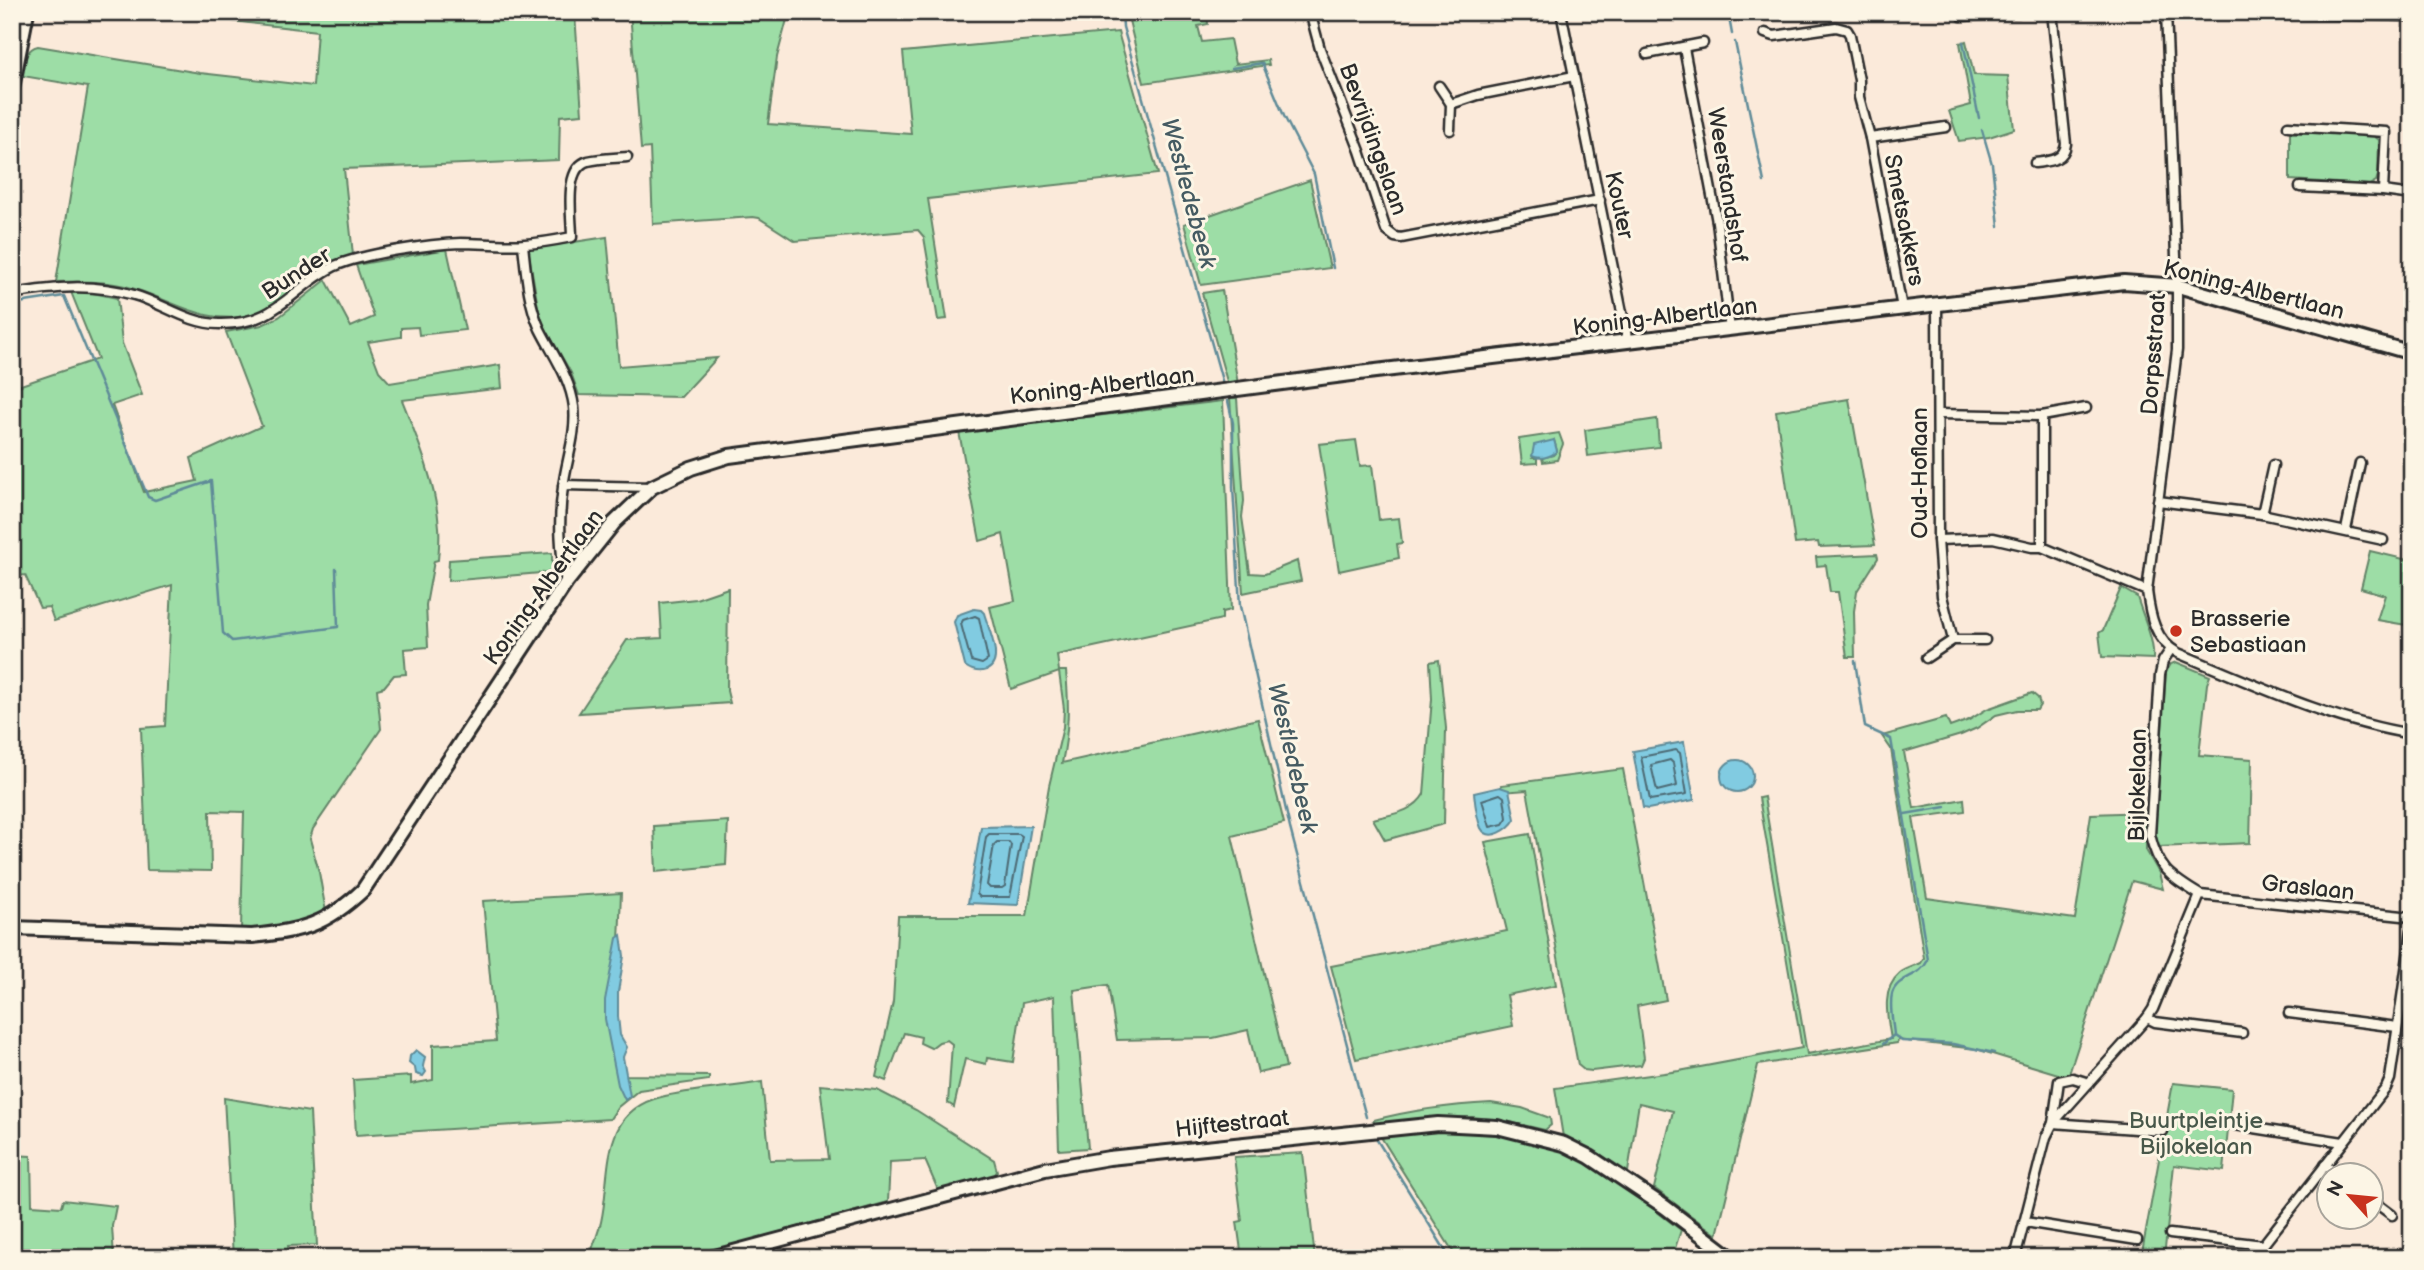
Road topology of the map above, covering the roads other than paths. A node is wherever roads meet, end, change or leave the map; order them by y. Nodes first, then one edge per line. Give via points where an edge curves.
1 (27, 12) edge
2 (1310, 12) edge
3 (1561, 12) edge
4 (1961, 12) edge
5 (2019, 12) edge
6 (2052, 12) edge
7 (2166, 12) edge
8 (2234, 12) edge
9 (2412, 16) edge
10 (1765, 33) dead end
11 (1703, 43) dead end
12 (1684, 48) junction
13 (1647, 54) dead end
14 (1573, 76) junction
15 (1439, 86) dead end
16 (12, 88) edge
17 (1451, 104) junction
18 (2288, 126) dead end
19 (1946, 127) dead end
20 (1450, 130) dead end
21 (1870, 138) junction
22 (627, 157) dead end
23 (2035, 163) dead end
24 (2300, 187) dead end
25 (2384, 191) junction
26 (2412, 195) edge
27 (1600, 200) junction
28 (523, 245) junction
29 (2178, 286) junction
30 (12, 294) edge
31 (1937, 304) junction
32 (1902, 308) junction
33 (1730, 330) junction
34 (1628, 342) junction
35 (2412, 353) edge
36 (2086, 408) dead end
37 (1938, 414) junction
38 (2042, 416) junction
39 (2360, 463) dead end
40 (2273, 465) dead end
41 (563, 485) junction
42 (652, 487) junction
43 (2158, 500) junction
44 (2262, 514) junction
45 (2346, 530) junction
46 (1938, 540) junction
47 (2383, 540) dead end
48 (2042, 547) junction
49 (566, 583) junction
50 (2147, 591) junction
51 (1952, 640) junction
52 (1985, 640) dead end
53 (2171, 649) junction
54 (1926, 658) dead end
55 (2412, 734) edge
56 (2200, 895) junction
57 (2412, 917) edge
58 (12, 928) edge
59 (2412, 929) edge
60 (2289, 1013) dead end
61 (2147, 1018) junction
62 (2397, 1027) junction
63 (2242, 1033) dead end
64 (2089, 1083) junction
65 (2053, 1123) junction
66 (2235, 1125) dead end
67 (2163, 1132) dead end
68 (2343, 1142) junction
69 (2327, 1162) edge
70 (2316, 1177) edge
71 (2386, 1211) edge
72 (2392, 1215) dead end
73 (2025, 1222) junction
74 (2170, 1234) dead end
75 (2137, 1240) dead end
76 (2263, 1245) junction
77 (711, 1258) edge
78 (1732, 1258) edge
79 (2015, 1258) edge
80 (2261, 1258) edge

1 - 16 street
2 - 27 street, Bevrijdingslaan via 1387,230 1395,237
3 - 14 street, Kouter
4 - 5 street via 1962,16
6 - 23 street via 2065,150 2059,158
7 - 29 street, Dorpsstraat
8 - 9 street
10 - 21 street, Smetsakkers via 1847,30
11 - 12 street
12 - 13 street
12 - 33 street, Weerstandshof via 1717,222
14 - 17 street
14 - 27 street, Kouter
15 - 17 street
17 - 20 street
18 - 25 street via 2386,132
19 - 21 street, Smetsakkers
21 - 32 street, Smetsakkers
22 - 28 street, Bunder via 578,165 572,177 572,237
24 - 25 street
25 - 26 street
27 - 34 street, Kouter
28 - 30 street, Bunder via 458,243 358,259 318,276 270,314 218,324 105,289 62,286
28 - 41 street via 532,304 572,394 573,431
29 - 31 street, Koning-Albertlaan via 2123,282
29 - 35 street, Koning-Albertlaan
29 - 43 street, Dorpsstraat via 2177,351
31 - 32 street, Koning-Albertlaan
31 - 37 street, Oud-Hoflaan
32 - 33 street, Koning-Albertlaan
33 - 34 street, Koning-Albertlaan
34 - 42 street, Koning-Albertlaan via 729,456
36 - 38 street
37 - 38 street
37 - 46 street, Oud-Hoflaan
38 - 48 street
39 - 45 street
40 - 44 street
41 - 42 street
41 - 49 street via 558,533
42 - 49 street, Koning-Albertlaan via 614,523
43 - 44 street
43 - 50 street, Dorpsstraat
44 - 45 street
45 - 47 street
46 - 48 street via 1993,538
46 - 51 street, Oud-Hoflaan via 1942,596
48 - 50 street
49 - 58 street, Koning-Albertlaan via 363,890 342,910 310,927 252,936
50 - 53 street, Dorpsstraat via 2154,624
51 - 52 street
51 - 54 street
53 - 55 street via 2302,703
53 - 56 street, Bijlokelaan via 2160,675 2150,835 2162,868
56 - 57 street, Graslaan
56 - 61 street
59 - 62 street
60 - 62 street
61 - 63 street
61 - 64 street
62 - 68 street via 2386,1088
64 - 65 street
64 - 65 street via 2059,1081
65 - 67 street
65 - 73 street
66 - 68 street
68 - 69 street
70 - 76 street
71 - 72 street
73 - 75 street
73 - 79 street
74 - 76 street
76 - 80 street
77 - 78 street, Hijftestraat via 1045,1169 1109,1158 1438,1124 1497,1127 1564,1144 1665,1207

